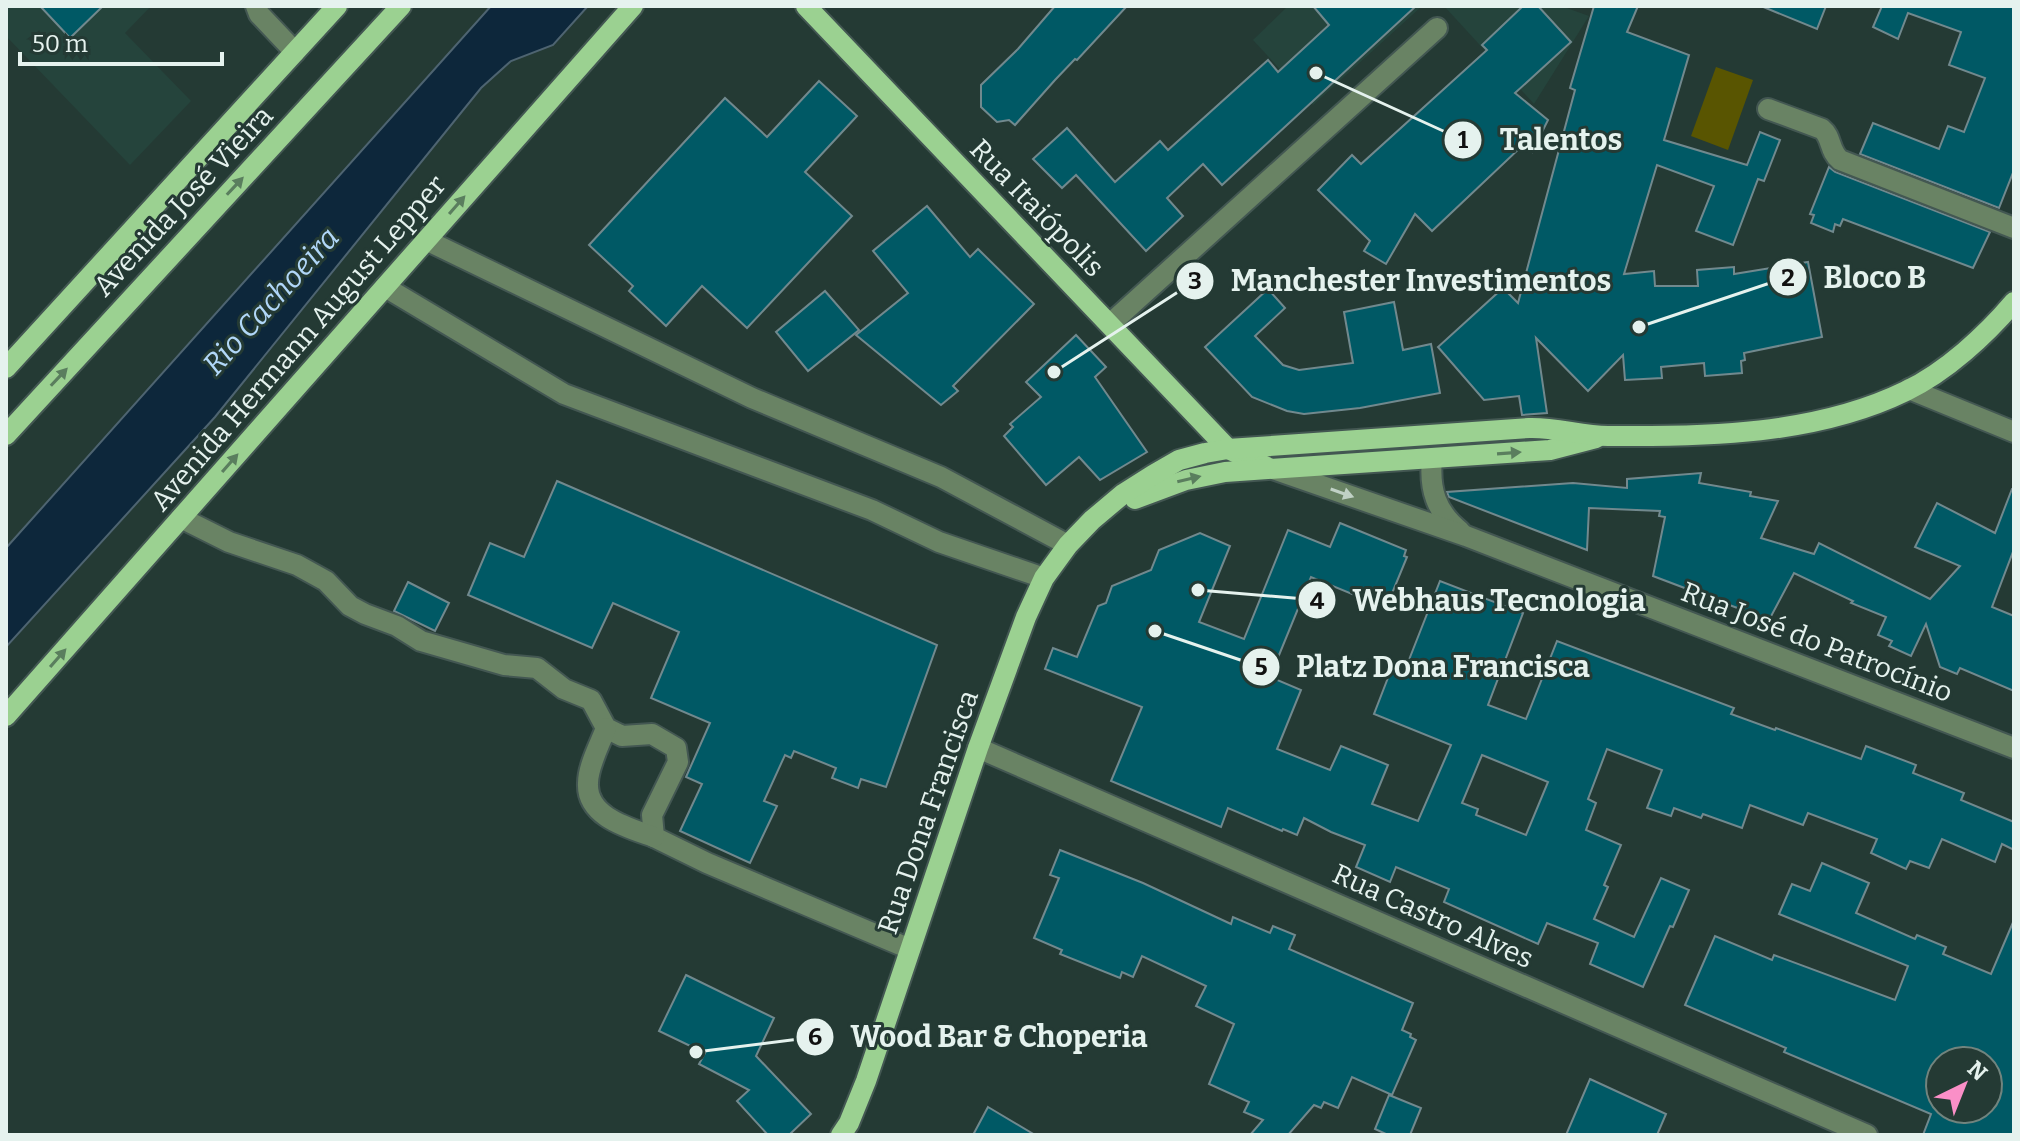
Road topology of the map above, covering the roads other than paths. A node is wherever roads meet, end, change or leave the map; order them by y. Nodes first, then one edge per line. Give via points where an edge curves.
1 (256, 6) edge
2 (337, 6) edge
3 (401, 6) edge
4 (633, 6) edge
5 (806, 6) edge
6 (1437, 28) dead end
7 (295, 52) junction
8 (1768, 109) dead end
9 (2014, 228) edge
10 (426, 240) junction
11 (385, 287) junction
12 (2014, 302) edge
13 (1110, 324) junction
14 (6, 368) edge
15 (1909, 389) junction
16 (2014, 432) edge
17 (6, 435) edge
18 (1431, 435) junction
19 (1604, 436) junction
20 (1228, 449) junction
21 (1432, 459) junction
22 (1269, 468) junction
23 (181, 518) junction
24 (1092, 520) junction
25 (1466, 536) junction
26 (1068, 545) junction
27 (1044, 578) junction
28 (6, 716) edge
29 (606, 728) junction
30 (978, 748) junction
31 (2014, 748) edge
32 (654, 837) junction
33 (910, 949) junction
34 (841, 1135) edge
35 (1867, 1135) edge

1 - 7 street
2 - 7 main road, Avenida José Vieira
17 -> 3 main road, Avenida José Vieira
10 -> 4 main road, Avenida Hermann August Lepper
5 - 13 main road, Rua Itaiópolis
6 - 13 street
7 - 14 main road, Avenida José Vieira
8 - 9 street via 1822,129 1840,160
10 - 11 main road, Avenida Hermann August Lepper
10 - 26 street via 752,398 941,477
23 -> 11 main road, Avenida Hermann August Lepper
11 - 27 street via 564,394
12 - 15 main road, Rua Dona Francisca via 1953,358
13 - 20 main road, Rua Itaiópolis
15 - 16 street
15 - 19 main road, Rua Dona Francisca via 1879,403 1801,424
18 - 19 main road, Rua Dona Francisca via 1548,427
18 - 20 main road, Rua Dona Francisca
18 - 21 main road
21 -> 19 main road, Rua Dona Francisca via 1550,450
20 - 22 main road
20 - 24 main road, Rua Dona Francisca via 1179,460
21 - 22 main road, Rua Dona Francisca
21 - 25 street, Rua José do Patrocínio via 1436,503
24 -> 22 main road, Rua Dona Francisca via 1155,489
22 -> 25 street, Rua José do Patrocínio
28 -> 23 main road, Avenida Hermann August Lepper
23 - 29 street via 229,542 297,565 326,581 350,606 421,641 504,665 537,668 564,689 591,700
24 - 26 main road, Rua Dona Francisca
25 - 31 street, Rua José do Patrocínio
26 - 27 main road, Rua Dona Francisca
27 - 30 main road, Rua Dona Francisca
29 - 32 street via 587,784 592,800 602,814
29 - 32 street via 622,736 652,734 676,748 678,762 652,815
30 - 33 main road, Rua Dona Francisca
30 - 35 street, Rua Castro Alves
32 - 33 street
33 - 34 main road, Rua Dona Francisca via 866,1081

